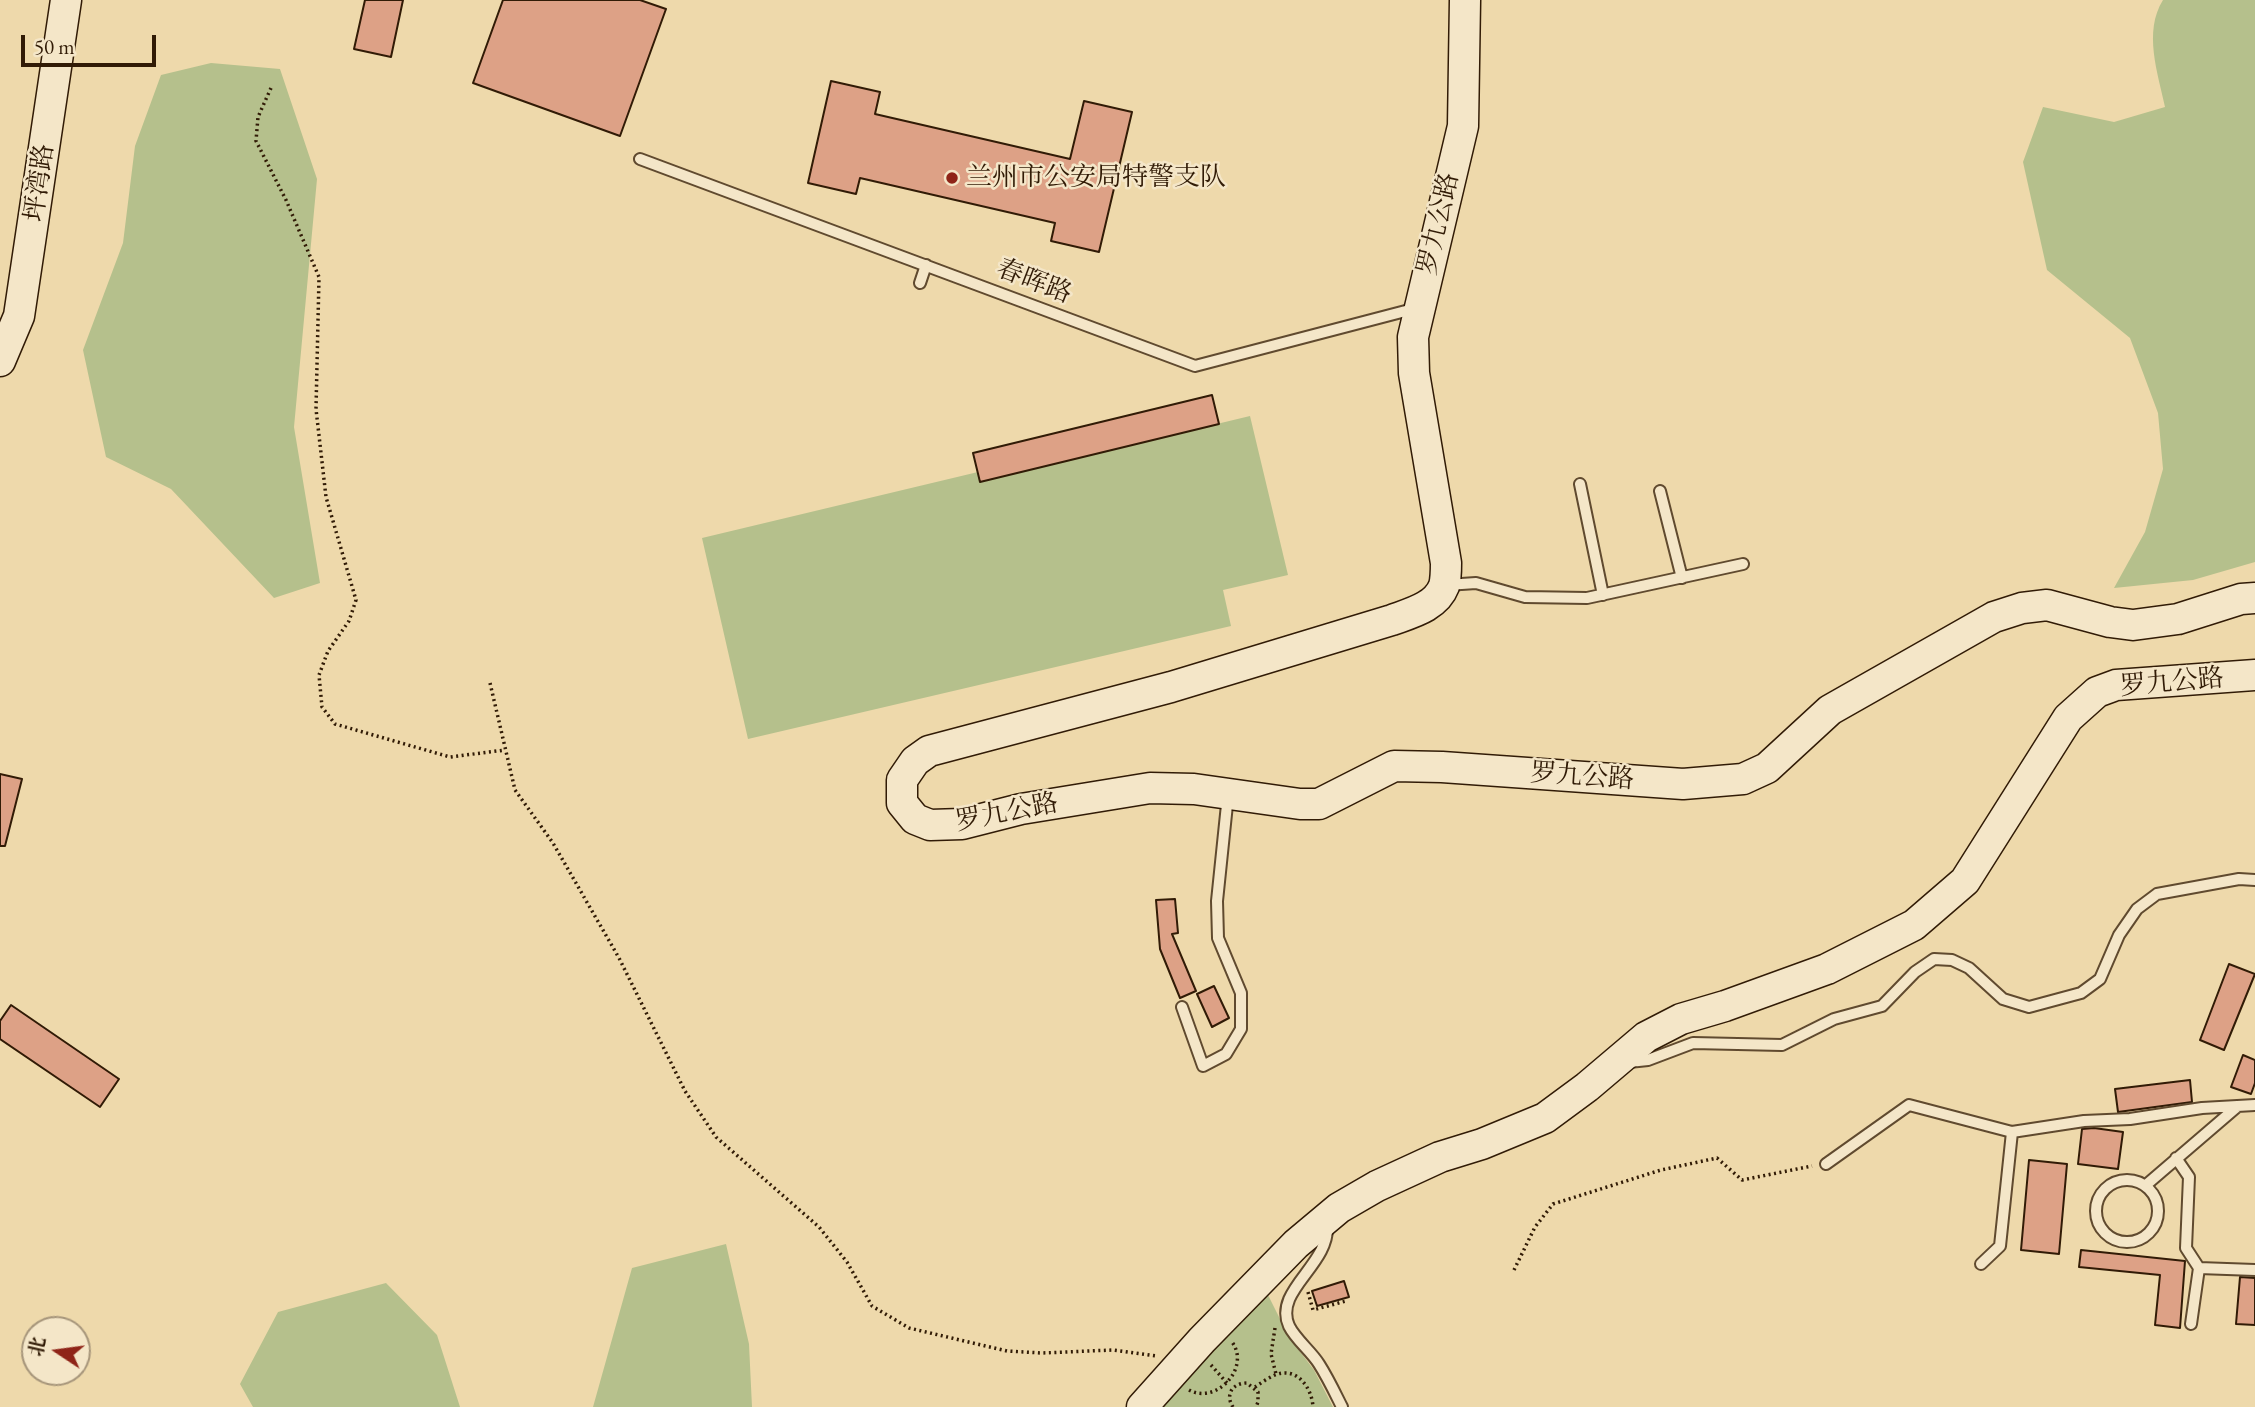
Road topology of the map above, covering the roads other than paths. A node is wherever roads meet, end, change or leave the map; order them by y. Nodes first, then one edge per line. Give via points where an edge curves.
1 (65, 0) edge
2 (1465, 0) edge
3 (640, 159) dead end
4 (926, 265) junction
5 (919, 283) dead end
6 (1420, 308) junction
7 (0, 361) edge
8 (1580, 484) dead end
9 (1660, 491) dead end
10 (1743, 564) dead end
11 (1682, 578) junction
12 (1444, 585) junction
13 (1603, 595) junction
14 (2255, 598) edge
15 (2255, 675) edge
16 (1228, 793) junction
17 (2255, 880) edge
18 (1182, 1007) dead end
19 (1613, 1063) junction
20 (2255, 1105) edge
21 (2238, 1106) junction
22 (2012, 1132) junction
23 (2176, 1158) junction
24 (1826, 1164) road end
25 (2146, 1185) junction
26 (1326, 1218) junction
27 (1981, 1264) dead end
28 (2199, 1268) junction
29 (2255, 1270) edge
30 (2191, 1324) dead end
31 (1142, 1407) edge
32 (1342, 1407) edge

1 - 7 street, 坪湾路 via 19,316
2 - 6 street, 罗九公路 via 1462,126
3 - 4 lane, 春晖路
4 - 5 lane
4 - 6 lane, 春晖路 via 1195,366
6 - 12 street, 罗九公路 via 1413,337 1413,373 1444,547
8 - 13 lane
9 - 11 lane
10 - 11 lane
11 - 13 lane
12 - 13 lane via 1476,583 1525,597
12 - 16 street, 罗九公路 via 1420,610 1392,620 1171,687 929,751 902,780 902,803 915,819 930,825 962,824 1021,809 1150,788
14 - 16 street, 罗九公路 via 2178,619 2133,625 2047,605 1994,617 1830,710 1767,768 1743,779 1683,784 1394,766 1320,804
15 - 19 street, 罗九公路 via 2116,685 2097,692 2068,718 1965,881 1914,925 1827,969 1681,1018
16 - 18 lane via 1217,901 1218,938 1241,993 1241,1029 1226,1054 1203,1066
17 - 19 lane via 2157,894 2137,909 2119,935 2100,979 2081,993 2029,1007 2003,999 1969,968 1952,960 1934,959 1882,1006 1834,1019 1782,1045 1693,1043 1648,1060
19 - 26 street, 罗九公路 via 1545,1118 1440,1157 1377,1186
20 - 21 lane
21 - 22 lane
21 - 23 lane
22 - 24 lane via 1909,1105
22 - 27 lane via 2000,1246
23 - 25 lane
23 - 28 lane via 2189,1177 2186,1248
25 - 25 lane via 2159,1212 2151,1231 2124,1242 2105,1233 2096,1215 2100,1195 2116,1181
26 - 31 street, 罗九公路 via 1296,1244 1193,1371
26 - 32 lane via 1323,1250 1293,1289 1286,1308 1289,1325 1319,1364
28 - 29 lane
28 - 30 lane

